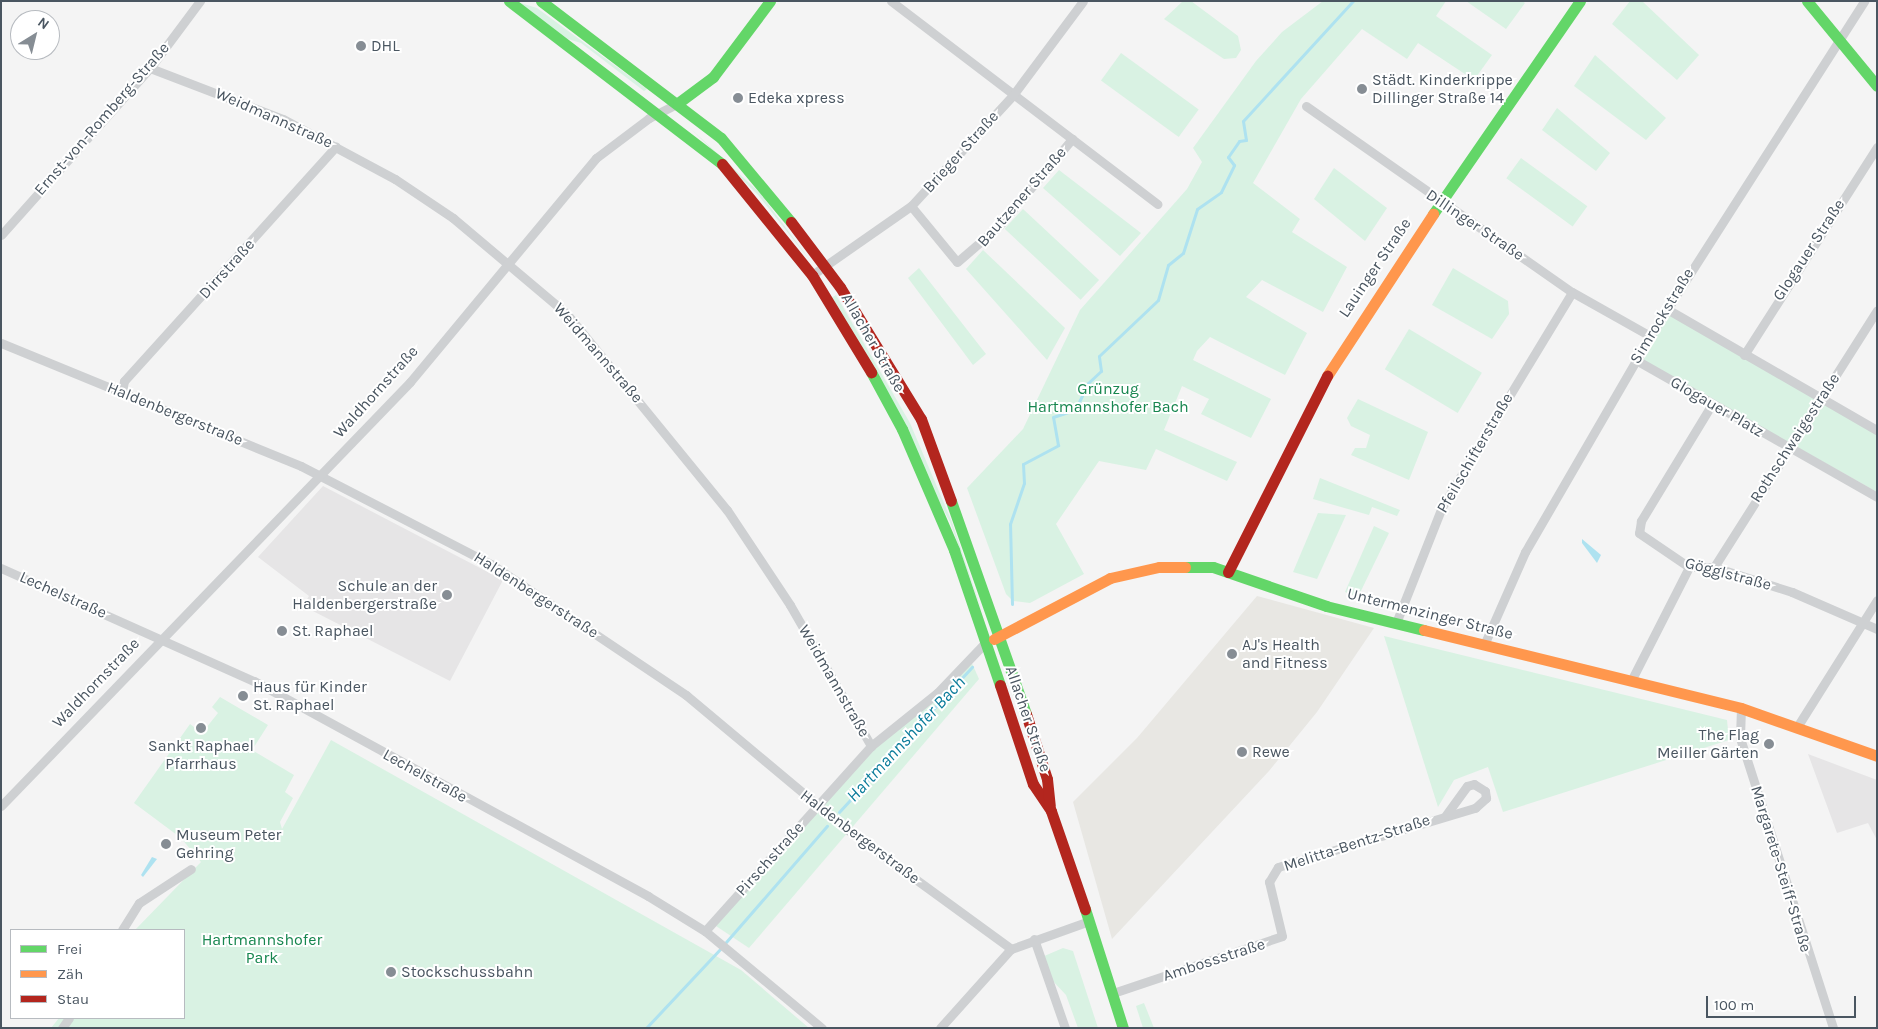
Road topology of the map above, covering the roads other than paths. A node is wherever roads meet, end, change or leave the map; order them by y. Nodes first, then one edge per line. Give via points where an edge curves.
1 (200, 1) edge
2 (509, 1) edge
3 (541, 1) edge
4 (770, 1) edge
5 (891, 1) edge
6 (1083, 1) edge
7 (1580, 1) edge
8 (1807, 1) edge
9 (1864, 1) edge
10 (1842, 40) junction
11 (150, 68) junction
12 (1877, 86) edge
13 (1013, 95) junction
14 (678, 104) junction
15 (1306, 106) dead end
16 (660, 112) junction
17 (1072, 139) junction
18 (336, 146) junction
19 (1877, 148) edge
20 (1440, 202) junction
21 (1157, 204) dead end
22 (911, 206) junction
23 (1, 235) edge
24 (509, 262) junction
25 (825, 265) junction
26 (812, 275) junction
27 (1572, 292) junction
28 (1667, 309) junction
29 (1877, 310) edge
30 (1650, 336) junction
31 (1, 343) edge
32 (1744, 355) junction
33 (1636, 360) junction
34 (122, 392) junction
35 (1820, 397) junction
36 (1712, 404) junction
37 (1877, 430) edge
38 (1787, 447) junction
39 (321, 476) junction
40 (1877, 497) edge
41 (1689, 567) junction
42 (1714, 567) junction
43 (1, 568) edge
44 (1228, 572) junction
45 (1877, 600) edge
46 (1863, 622) junction
47 (1396, 623) junction
48 (1877, 629) edge
49 (1001, 635) junction
50 (161, 639) junction
51 (985, 644) junction
52 (1484, 645) junction
53 (1632, 680) junction
54 (1741, 708) junction
55 (1797, 727) junction
56 (871, 746) junction
57 (1877, 756) edge
58 (1, 806) edge
59 (818, 806) junction
60 (1051, 811) junction
61 (1446, 815) dead end
62 (191, 869) dead end
63 (1276, 904) joint
64 (1089, 921) junction
65 (123, 929) edge
66 (705, 930) junction
67 (1034, 939) junction
68 (1011, 949) junction
69 (1113, 993) junction
70 (822, 1028) edge
71 (940, 1028) edge
72 (1065, 1028) edge
73 (1123, 1028) edge
74 (1833, 1028) edge

1 - 11 street, Ernst-von-Romberg-Straße
2 - 16 main road, Allacher Straße
3 - 14 main road, Allacher Straße
4 - 14 main road, Waldhornstraße via 713,77
5 - 13 street, Bautzener Straße
6 - 13 street, Brieger Straße
7 - 20 main road, Lauinger Straße
8 - 10 main road
9 - 10 street, Simrockstraße
10 - 12 main road
10 - 28 street, Simrockstraße via 1716,226
11 - 18 street, Weidmannstraße via 266,111
11 - 23 street, Ernst-von-Romberg-Straße
13 - 17 street, Bautzener Straße
13 - 22 street, Brieger Straße
14 - 16 street, Waldhornstraße
14 - 25 main road, Allacher Straße via 728,145
15 - 20 street, Dillinger Straße
16 - 24 street, Waldhornstraße via 604,150
16 - 26 main road, Allacher Straße via 719,160
17 - 21 street, Bautzener Straße
17 - 22 street, Bautzener Straße via 999,226 957,262
18 - 24 street, Weidmannstraße via 453,218
18 - 34 street, Dirrstraße via 124,381
19 - 32 street, Glogauer Straße
20 - 27 street, Dillinger Straße
20 - 44 main road, Lauinger Straße via 1384,281 1324,381
22 - 25 street, Brieger Straße
24 - 39 street, Waldhornstraße via 410,382
24 - 56 street, Weidmannstraße via 567,314 727,510 790,605
25 - 26 street, Brieger Straße
25 - 49 main road, Allacher Straße via 921,419
26 - 51 main road, Allacher Straße via 902,429 954,550
27 - 30 street, Dillinger Straße
27 - 47 street, Pfeilschifterstraße via 1442,507
28 - 30 street, Simrockstraße
28 - 32 street
29 - 35 street, Rothschwaigestraße
30 - 33 street, Simrockstraße
31 - 34 street, Haldenbergerstraße
32 - 35 street
33 - 36 street, Glogauer Platz
33 - 52 street, Simrockstraße via 1525,552
34 - 39 street, Haldenbergerstraße
35 - 37 street
35 - 38 street, Rothschwaigestraße
36 - 38 street, Glogauer Platz
36 - 41 street, Gögglstraße via 1641,521 1639,533
38 - 40 street, Glogauer Platz
38 - 42 street, Rothschwaigestraße
39 - 50 street, Waldhornstraße
39 - 59 street, Haldenbergerstraße via 431,531 555,604 686,696
41 - 42 street, Gögglstraße
41 - 53 street
42 - 46 street, Gögglstraße
43 - 50 street, Lechelstraße
44 - 47 main road, Untermenzinger Straße via 1314,602
44 - 49 main road, Untermenzinger Straße via 1194,565 1124,574
45 - 46 street
46 - 48 street, Gögglstraße
46 - 55 street
47 - 52 main road, Untermenzinger Straße
49 - 51 main road, Untermenzinger Straße
49 - 60 main road, Allacher Straße via 1047,779
50 - 58 street, Waldhornstraße
50 - 66 street, Lechelstraße via 254,681
51 - 56 street, Pirschstraße via 937,693
51 - 60 main road, Allacher Straße via 1033,784
52 - 53 main road, Untermenzinger Straße
53 - 54 main road, Untermenzinger Straße
54 - 55 main road, Untermenzinger Straße
54 - 74 street, Margarete-Steiff-Straße via 1740,738
55 - 57 main road, Untermenzinger Straße
56 - 59 street, Pirschstraße
59 - 66 street, Pirschstraße
59 - 68 street, Haldenbergerstraße
60 - 64 main road, Allacher Straße
61 - 63 street, Melitta-Bentz-Straße via 1278,867 1269,882
62 - 65 street via 139,903
63 - 69 street, Ambossstraße via 1284,930 1279,938
64 - 67 street
64 - 69 main road, Allacher Straße
66 - 70 street, Lechelstraße
67 - 68 street
67 - 72 street
68 - 71 street
69 - 73 main road, Allacher Straße

